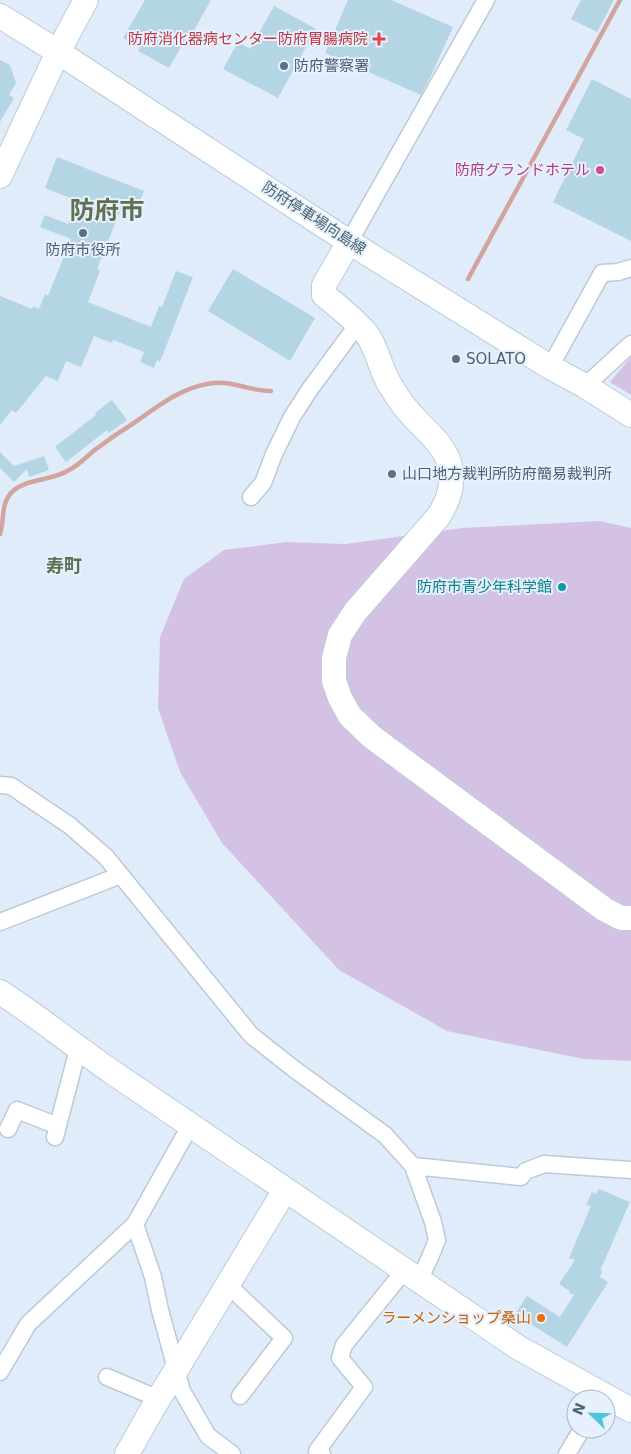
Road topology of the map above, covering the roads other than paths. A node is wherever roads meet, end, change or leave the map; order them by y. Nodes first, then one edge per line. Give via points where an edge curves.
1 (86, 0) edge
2 (486, 0) edge
3 (0, 16) edge
4 (58, 52) junction
5 (0, 176) edge
6 (349, 242) junction
7 (631, 268) edge
8 (358, 324) junction
9 (631, 344) edge
10 (550, 367) junction
11 (585, 386) junction
12 (631, 415) edge
13 (251, 497) dead end
14 (0, 785) edge
15 (121, 875) junction
16 (631, 918) edge
17 (0, 922) edge
18 (0, 992) edge
19 (78, 1049) junction
20 (190, 1126) junction
21 (8, 1129) dead end
22 (413, 1166) junction
23 (631, 1170) edge
24 (285, 1190) junction
25 (135, 1224) junction
26 (412, 1276) junction
27 (228, 1285) junction
28 (177, 1371) junction
29 (0, 1372) edge
30 (107, 1377) dead end
31 (588, 1389) edge
32 (240, 1396) dead end
33 (159, 1399) junction
34 (616, 1403) edge
35 (631, 1410) edge
36 (576, 1439) edge
37 (127, 1454) edge
38 (232, 1454) edge
39 (322, 1454) edge
40 (568, 1454) edge

1 - 4 street
2 - 6 street
3 - 4 street, 防府停車場向島線
4 - 5 street
4 - 6 street, 防府停車場向島線
6 - 8 street via 324,285 324,295
6 - 10 street, 防府停車場向島線
7 - 10 street via 602,273
8 - 13 street via 292,417 263,483
8 - 16 street via 368,335 389,384 408,412 445,453 451,470 451,486 447,503 438,517 355,612 340,636 334,658 334,681 340,698 350,716 372,737 604,909 621,918
9 - 11 street
10 - 11 street, 防府停車場向島線
11 - 12 street, 防府停車場向島線
14 - 15 street via 11,786 69,825 106,857
15 - 17 street
15 - 22 street via 251,1035 385,1135
18 - 19 street
19 - 20 street
19 - 21 street via 56,1132 17,1110
20 - 24 street
20 - 25 street
22 - 23 street via 521,1177 526,1171 544,1164
22 - 26 street via 437,1240 431,1255
24 - 26 street
24 - 27 street
25 - 28 street via 153,1277
25 - 29 street via 28,1324
26 - 31 street via 519,1348
26 - 39 street via 344,1345 340,1358 364,1387 317,1451
27 - 28 street
27 - 32 street via 284,1338
28 - 33 street
28 - 38 street via 182,1391 208,1436
30 - 33 street
33 - 37 street
34 - 35 street
36 - 40 street

